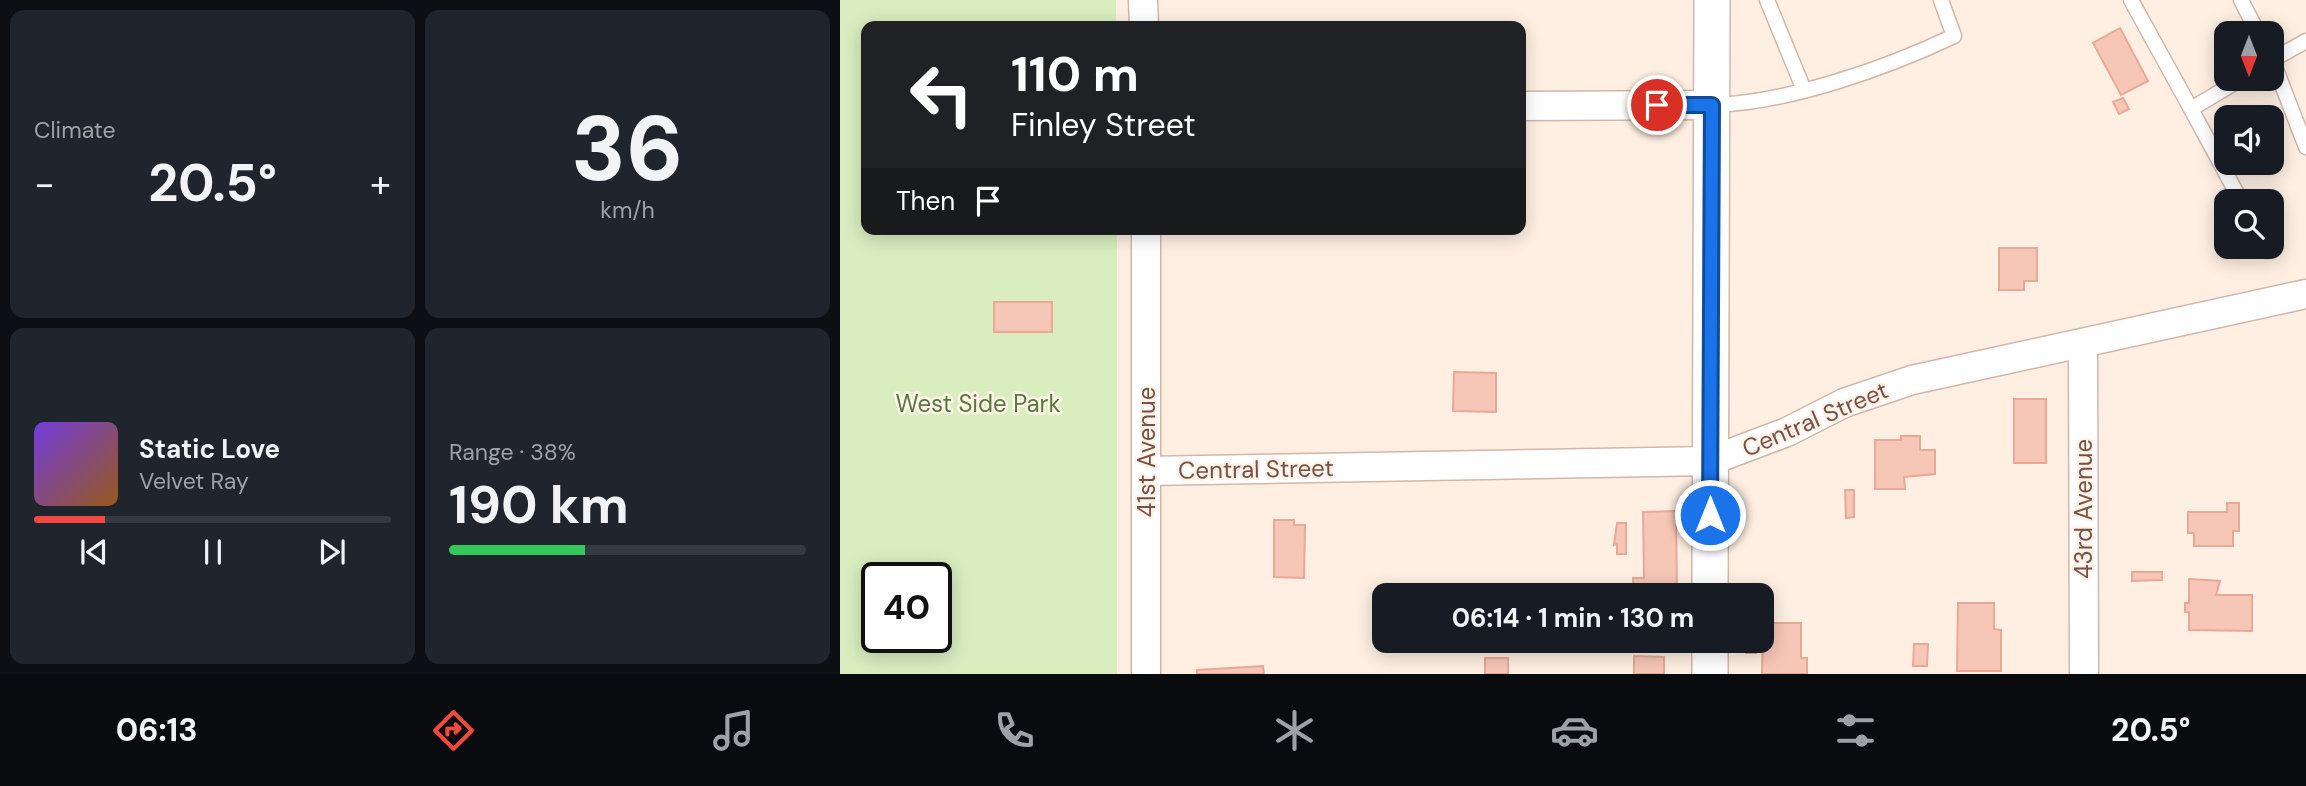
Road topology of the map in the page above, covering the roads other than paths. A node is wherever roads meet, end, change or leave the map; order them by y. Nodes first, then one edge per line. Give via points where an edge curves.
1 (1143, 0) edge
2 (1712, 0) edge
3 (1767, 0) edge
4 (1941, 0) edge
5 (2131, 0) edge
6 (2241, 0) edge
7 (1144, 21) edge
8 (2252, 21) edge
9 (2306, 41) edge
10 (2284, 53) edge
11 (1804, 90) junction
12 (2221, 91) edge
13 (2284, 91) edge
14 (1712, 105) junction
15 (1526, 106) edge
16 (2191, 109) junction
17 (2306, 147) edge
18 (2234, 189) edge
19 (1146, 235) edge
20 (2306, 294) edge
21 (2083, 344) junction
22 (1710, 461) junction
23 (1147, 471) junction
24 (1710, 583) edge
25 (1710, 653) edge
26 (1146, 674) edge
27 (1710, 674) edge
28 (2084, 674) edge

1 - 7 street
2 - 14 street
3 - 11 lane
4 - 11 lane via 1954,36 1907,58
5 - 16 lane
6 - 8 lane
9 - 10 lane
11 - 14 lane
12 - 16 lane
13 - 17 lane
14 - 15 street
14 - 22 street
16 - 18 lane
19 - 23 street, 41st Avenue
20 - 21 street, Central Street
21 - 22 street, Central Street via 1912,380 1844,403 1787,432
21 - 28 street, 43rd Avenue
22 - 23 street, Central Street
22 - 24 street
23 - 26 street, 41st Avenue
25 - 27 street

